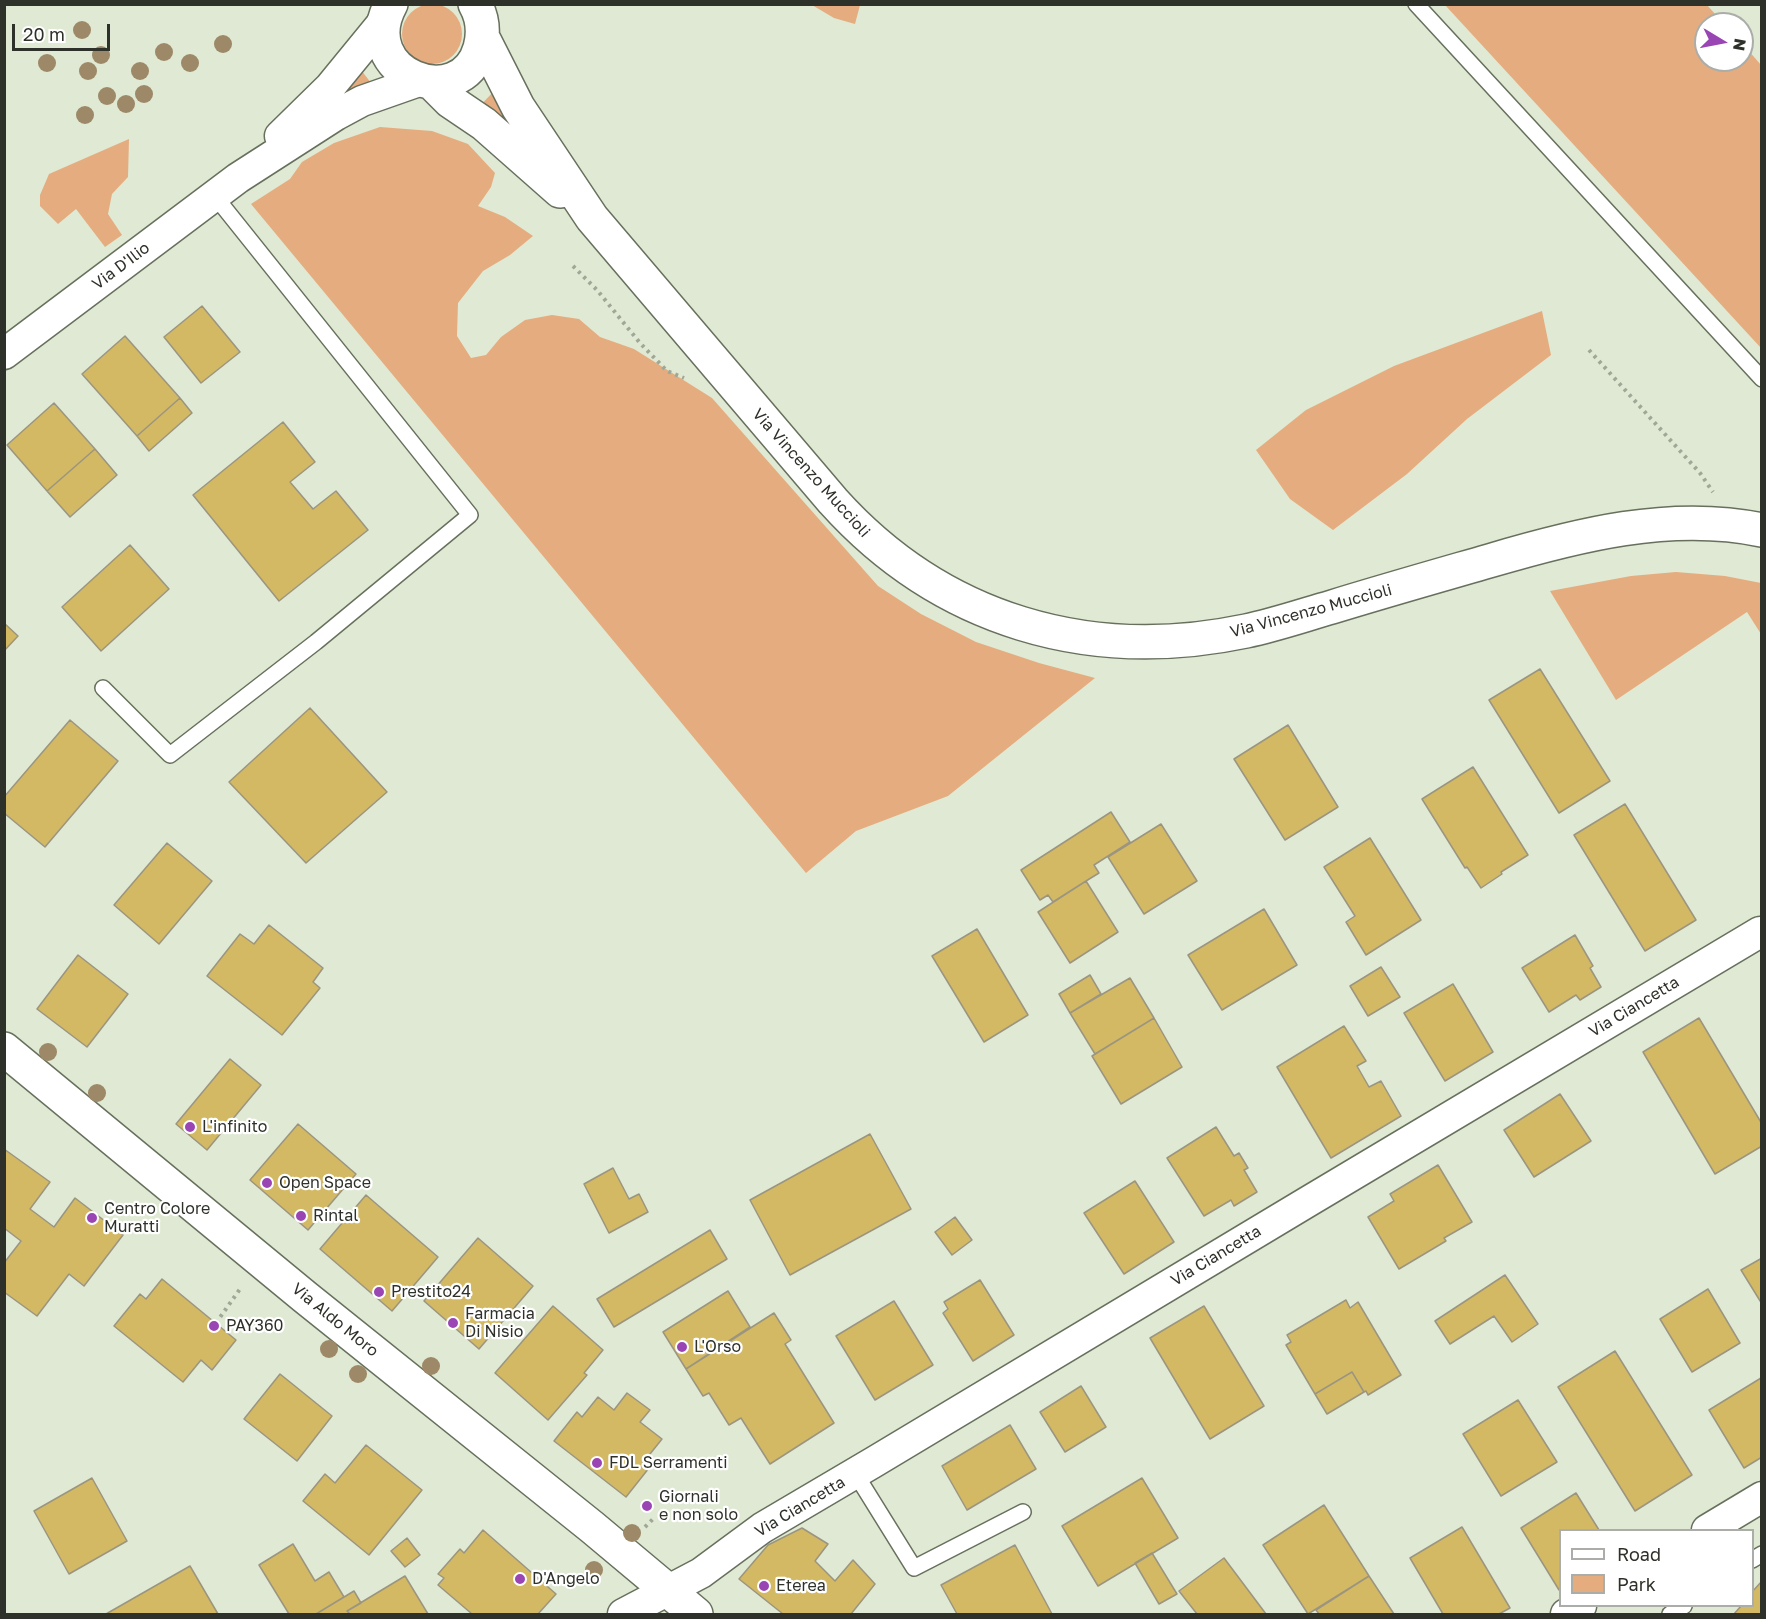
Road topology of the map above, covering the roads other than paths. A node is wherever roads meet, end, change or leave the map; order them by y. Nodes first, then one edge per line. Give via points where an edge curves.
1 (475, 4) edge
2 (1416, 4) edge
3 (388, 13) edge
4 (483, 38) junction
5 (425, 82) junction
6 (238, 178) junction
7 (214, 195) junction
8 (592, 218) junction
9 (4, 354) edge
10 (1761, 379) edge
11 (1761, 530) edge
12 (103, 688) dead end
13 (1761, 927) edge
14 (4, 1048) edge
15 (855, 1473) junction
16 (1761, 1497) edge
17 (1023, 1512) dead end
18 (1709, 1529) edge
19 (668, 1590) junction
20 (622, 1614) edge
21 (696, 1614) edge

1 - 4 street, Via Vincenzo Muccioli
2 - 10 lane
3 - 5 street, Via Vincenzo Muccioli via 383,36 390,57 405,74
3 - 6 street, Via D'Ilio via 330,87
4 - 5 street via 479,53 459,75 446,81
4 - 8 street, Via Vincenzo Muccioli via 518,107
5 - 6 street, Via D'Ilio via 362,101
5 - 8 street, Via Vincenzo Muccioli via 484,124
6 - 7 street, Via D'Ilio
7 - 9 street, Via D'Ilio
7 - 12 lane via 470,515 170,755
8 - 11 street, Via Vincenzo Muccioli via 850,520 894,559 943,590 1018,623 1083,638 1193,640 1247,631 1581,536 1685,523
13 - 15 street, Via Ciancetta
14 - 19 street, Via Aldo Moro
15 - 17 lane via 914,1568
15 - 19 street, Via Ciancetta via 762,1528 701,1573
16 - 18 street
19 - 20 street, Via Ciancetta
19 - 21 street, Via Aldo Moro

